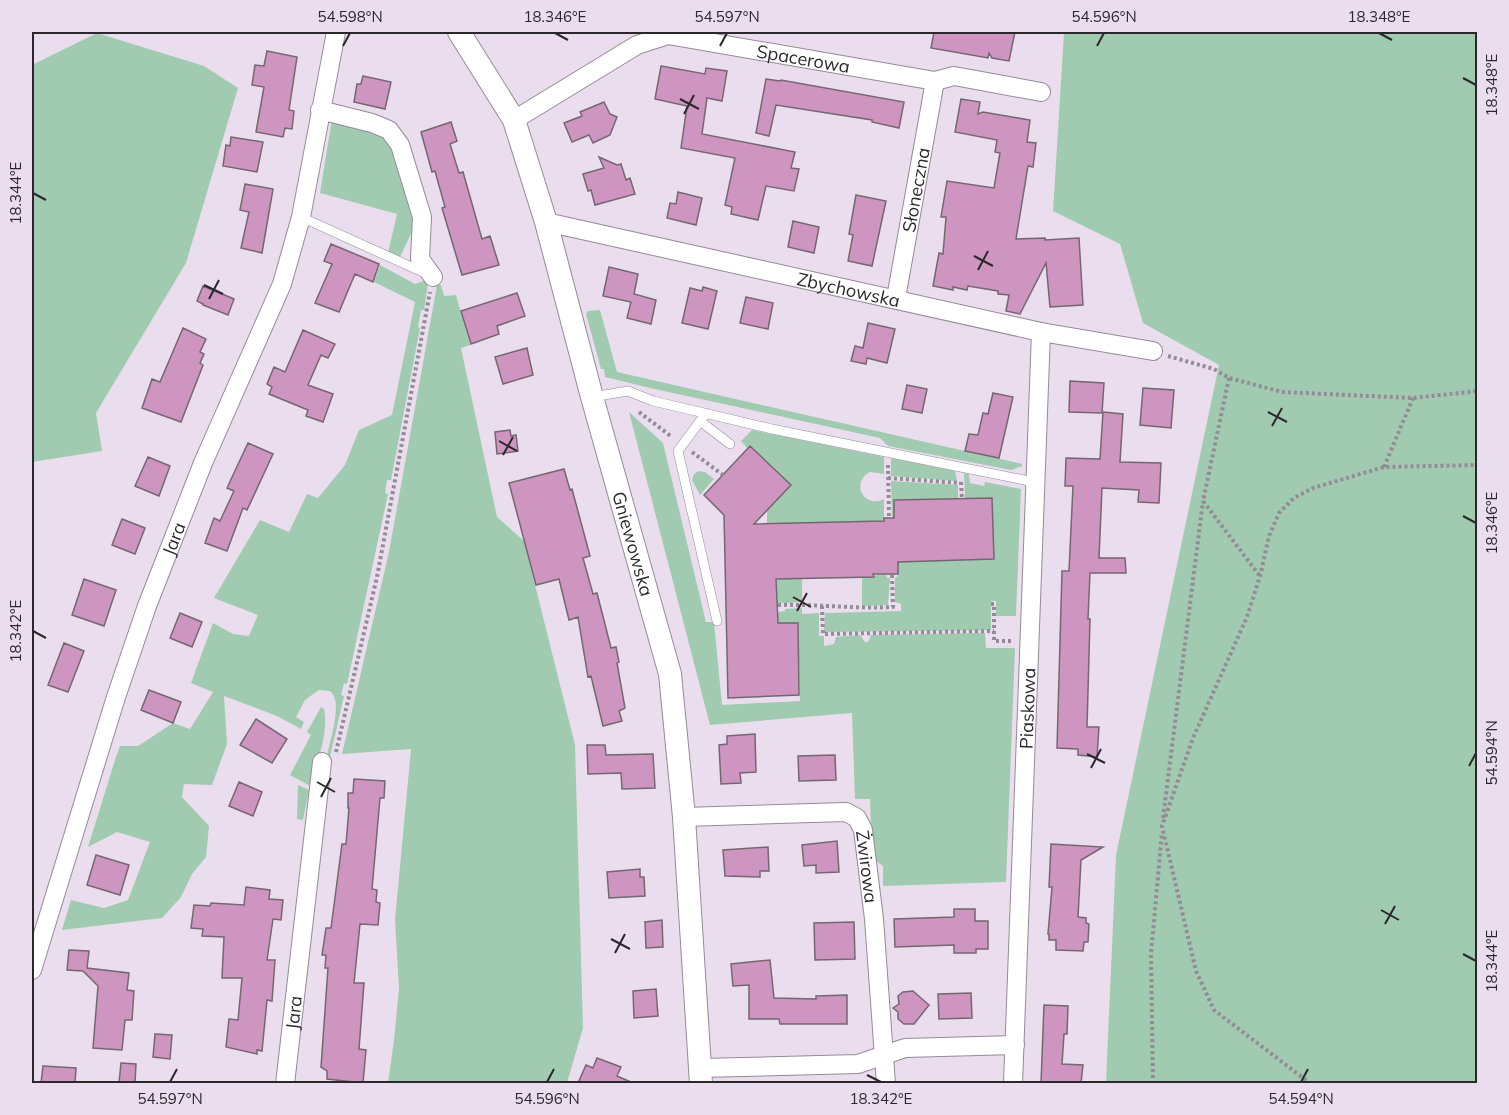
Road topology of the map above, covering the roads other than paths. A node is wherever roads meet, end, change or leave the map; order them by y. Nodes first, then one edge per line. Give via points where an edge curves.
1 (336, 32) edge
2 (459, 32) edge
3 (935, 81) junction
4 (1041, 92) dead end
5 (320, 110) junction
6 (514, 120) junction
7 (301, 218) junction
8 (546, 222) junction
9 (433, 280) joint
10 (896, 298) junction
11 (1041, 332) junction
12 (1153, 351) road end
13 (603, 395) junction
14 (703, 417) junction
15 (730, 444) dead end
16 (1034, 482) junction
17 (717, 621) dead end
18 (328, 761) road end
19 (684, 817) junction
20 (32, 970) edge
21 (1015, 1045) junction
22 (883, 1055) junction
23 (700, 1076) edge
24 (285, 1083) edge
25 (886, 1083) edge
26 (1013, 1083) edge

1 - 5 street, Jara
2 - 6 street, Gniewowska
3 - 4 street, Spacerowa via 954,76
3 - 6 street, Spacerowa via 668,35 637,45
3 - 10 street, Słoneczna
5 - 7 street, Jara
5 - 9 street via 389,130 400,145 422,217 420,259
6 - 8 street, Gniewowska
7 - 9 lane
7 - 20 street, Jara via 282,284 147,606
8 - 10 street, Zbychowska
8 - 13 street, Gniewowska
10 - 11 street, Zbychowska
11 - 12 street, Zbychowska
11 - 16 street, Piaskowa
13 - 14 lane via 628,391
13 - 19 street, Gniewowska via 670,674
14 - 15 lane
14 - 16 lane
14 - 17 lane via 678,452
16 - 21 street, Piaskowa
18 - 24 street, Jara
19 - 22 street, Żwirowa via 846,812 857,818 863,830 874,919
19 - 23 street, Gniewowska
21 - 22 street via 905,1048
21 - 26 street, Piaskowa
22 - 23 street via 858,1064
22 - 25 street, Żwirowa

